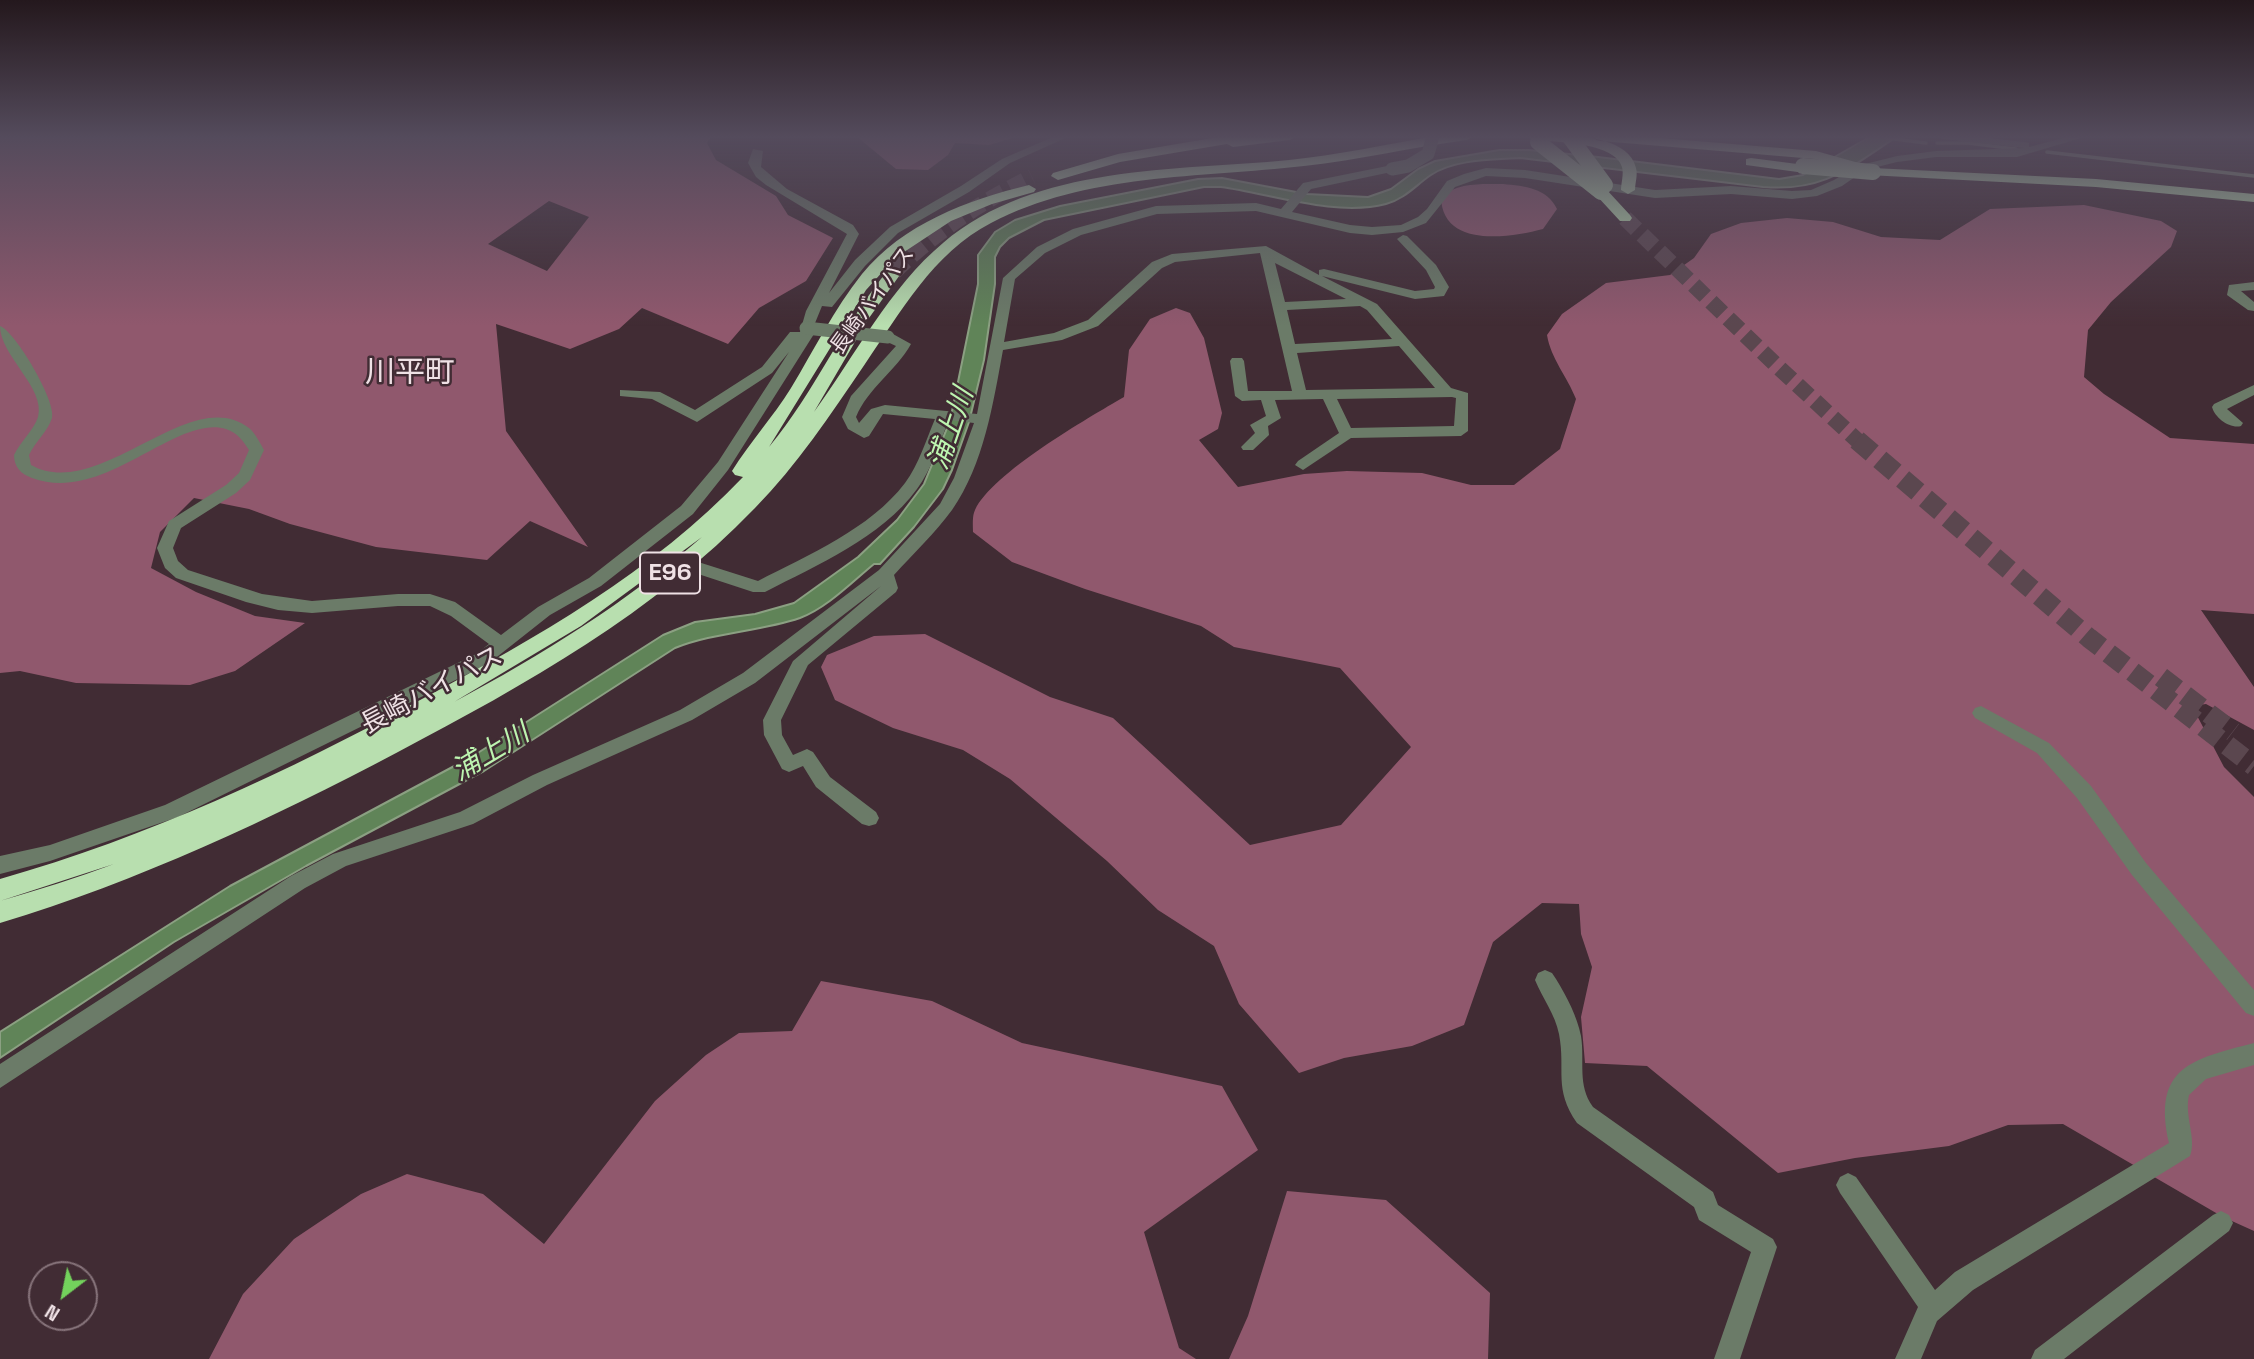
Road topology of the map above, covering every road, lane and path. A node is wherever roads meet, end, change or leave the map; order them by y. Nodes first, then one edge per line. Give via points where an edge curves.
1 (796, 199) edge
2 (944, 199) edge
3 (993, 199) edge
4 (1039, 199) edge
5 (1295, 199) edge
6 (1438, 199) edge
7 (1612, 199) edge
8 (1287, 210) junction
9 (1628, 218) tunnel mouth
10 (965, 224) dead end
11 (1403, 239) dead end
12 (1267, 251) junction
13 (894, 272) tunnel mouth
14 (2254, 286) edge
15 (1365, 302) junction
16 (1280, 306) junction
17 (2253, 307) edge
18 (806, 328) junction
19 (0, 330) edge
20 (1404, 342) junction
21 (996, 347) junction
22 (1289, 349) junction
23 (1237, 362) dead end
24 (2254, 389) edge
25 (1445, 390) junction
26 (625, 393) dead end
27 (1328, 394) junction
28 (1266, 395) junction
29 (1300, 395) junction
30 (822, 415) junction
31 (943, 417) junction
32 (978, 419) junction
33 (2236, 423) dead end
34 (1346, 433) junction
35 (1248, 447) dead end
36 (1303, 465) dead end
37 (641, 545) junction
38 (667, 557) junction
39 (692, 566) dead end
40 (885, 574) junction
41 (500, 643) junction
42 (1980, 713) dead end
43 (869, 818) dead end
44 (0, 865) edge
45 (0, 890) edge
46 (0, 912) edge
47 (1545, 980) dead end
48 (2254, 1006) edge
49 (2254, 1054) edge
50 (0, 1077) edge
51 (1849, 1185) dead end
52 (2221, 1223) dead end
53 (1933, 1308) junction
54 (1727, 1359) edge
55 (1908, 1359) edge
56 (2044, 1359) edge

1 - 18 street via 853,234
2 - 18 street via 894,230
3 - 38 highway, 長崎バイパス / E96 via 938,222 892,253 863,283 747,465
4 - 30 highway, 長崎バイパス / E96 via 1009,209 961,235 927,265
5 - 8 street, bridge
6 - 8 street via 1422,220 1403,228 1372,231
7 - 9 highway
8 - 21 street via 1156,210 1077,232 1041,250 1009,278
10 - 30 highway, 長崎バイパス / E96 via 903,280
11 - 12 street via 1439,278 1439,293 1415,295 1331,275
12 - 15 street
12 - 16 street
12 - 21 street via 1172,258 1157,265 1093,323 1057,337
13 - 38 highway, 長崎バイパス / E96 via 789,434 734,497
14 - 17 street via 2236,286 2234,290 2234,295
15 - 16 street
15 - 20 street
16 - 22 street
18 - 26 street via 767,370 697,416 655,395
18 - 31 street, bridge via 888,337 904,344 856,399 849,417 853,426 864,433 872,416 889,408
18 - 37 street via 807,334 723,466 687,510
19 - 41 street via 45,402 45,417 21,455 33,473 53,478 81,475 197,425 229,425 252,438 257,450 245,476 175,525 165,548 182,574 267,603 309,607 415,599 441,603
20 - 22 street
20 - 25 street
21 - 32 street
22 - 29 street
23 - 28 street via 1242,396
24 - 33 street via 2219,407
25 - 27 street
25 - 34 street via 1464,396 1461,430
27 - 29 street
27 - 34 street
28 - 29 street
28 - 35 street via 1274,418 1257,425 1262,435
30 - 46 highway, 長崎バイパス / E96 via 770,481 699,550 605,622 530,670 230,827 92,884
31 - 32 street
31 - 39 street via 911,486 882,516 814,558 759,588
32 - 40 street via 962,478 947,507
34 - 36 street
37 - 38 street
37 - 41 street via 595,582
38 - 45 highway, 長崎バイパス / E96 via 518,658 327,760 137,846
40 - 43 street via 890,588 802,661 772,720 773,735 789,764 807,757 823,782
40 - 50 street via 719,698 466,818 340,860 298,882
41 - 44 street via 482,659 171,811
42 - 48 street via 2043,748 2084,792 2139,869
47 - 54 street via 1570,1036 1569,1086 1585,1115 1705,1200 1707,1212 1765,1247
49 - 53 street via 2208,1066 2186,1080 2174,1098 2182,1148 2009,1251
51 - 53 street
52 - 56 street
53 - 55 street

